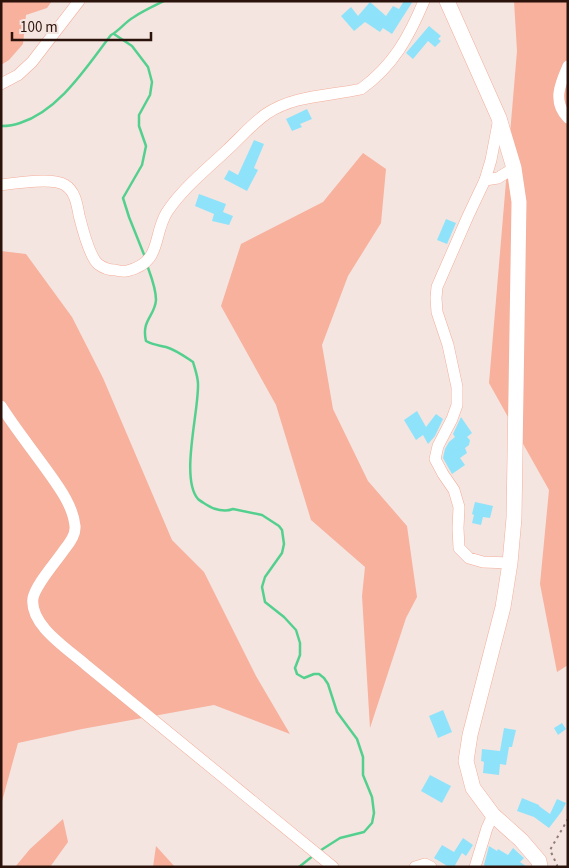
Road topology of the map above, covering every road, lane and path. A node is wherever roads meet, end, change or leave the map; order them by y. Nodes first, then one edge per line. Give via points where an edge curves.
1 (79, 1) edge
2 (424, 1) edge
3 (446, 1) edge
4 (568, 66) edge
5 (1, 84) edge
6 (499, 118) junction
7 (568, 118) edge
8 (514, 168) junction
9 (485, 180) junction
10 (1, 185) edge
11 (1, 406) edge
12 (510, 564) junction
13 (493, 815) junction
14 (568, 819) edge
15 (333, 867) edge
16 (415, 867) edge
17 (431, 867) edge
18 (475, 867) edge
19 (540, 867) edge
20 (557, 867) edge

1 - 5 street via 32,62 18,76
2 - 10 street via 403,44 379,74 361,89 298,99 282,105 260,119 190,184 166,214 156,245 142,265 124,272 98,264 90,251 75,197 66,185 41,181
3 - 6 street
4 - 7 street via 558,93 560,108
6 - 8 street
6 - 9 street
8 - 9 street via 498,178
8 - 12 street via 519,202 519,255 514,518
9 - 12 street via 436,298 457,387 457,405 438,446 436,459 454,490 459,507 459,548 469,558
11 - 15 street via 59,488 76,529 33,597 39,622 92,670
12 - 13 street via 466,761 473,788
13 - 18 street
13 - 19 street via 521,840
14 - 20 path via 550,850
16 - 17 street via 425,864

